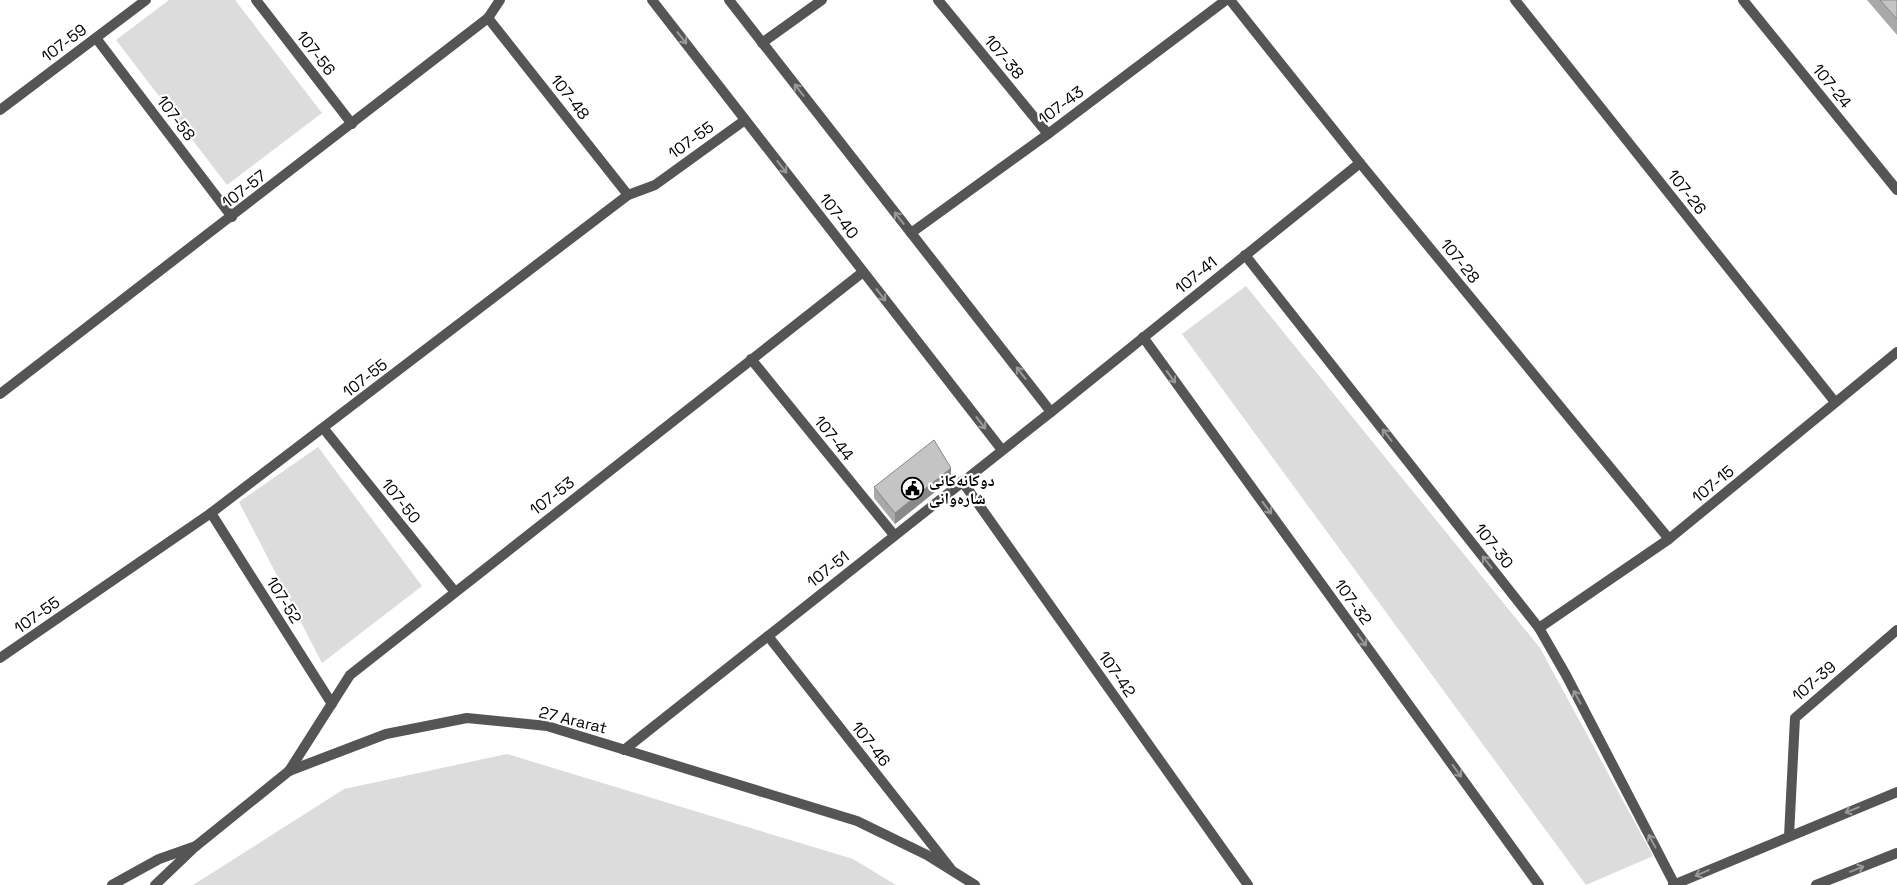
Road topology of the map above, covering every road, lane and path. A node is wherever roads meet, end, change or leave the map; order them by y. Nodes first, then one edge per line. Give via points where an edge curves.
1 (146, 0) edge
2 (256, 0) edge
3 (500, 0) edge
4 (652, 0) edge
5 (729, 0) edge
6 (822, 0) edge
7 (938, 0) edge
8 (1226, 0) edge
9 (1230, 0) edge
10 (1515, 0) edge
11 (1743, 0) edge
12 (488, 18) junction
13 (96, 38) junction
14 (762, 42) junction
15 (0, 110) edge
16 (745, 120) junction
17 (352, 124) junction
18 (1048, 134) junction
19 (1360, 163) junction
20 (1897, 190) edge
21 (628, 195) junction
22 (232, 217) junction
23 (911, 232) junction
24 (1245, 255) junction
25 (863, 272) junction
26 (1143, 337) junction
27 (1897, 352) edge
28 (751, 359) junction
29 (0, 394) edge
30 (1835, 402) junction
31 (1051, 412) junction
32 (324, 429) junction
33 (1002, 450) junction
34 (962, 481) junction
35 (211, 513) junction
36 (894, 535) junction
37 (1670, 539) junction
38 (455, 592) junction
39 (1539, 628) junction
40 (1897, 630) edge
41 (768, 636) junction
42 (0, 658) edge
43 (332, 704) junction
44 (624, 750) junction
45 (289, 771) junction
46 (1897, 792) edge
47 (1789, 836) junction
48 (196, 846) junction
49 (1897, 853) edge
50 (952, 870) junction
51 (112, 885) edge
52 (155, 885) edge
53 (975, 885) edge
54 (1248, 885) edge
55 (1539, 885) edge
56 (1674, 885) edge
57 (1816, 885) edge

1 - 13 street, 107-59
2 - 17 street, 107-56
3 - 12 street, 107-57
4 -> 16 street, 107-40
5 - 14 street
6 - 14 street
7 - 18 street, 107-38
8 - 18 street, 107-43
9 - 19 street, 107-28
10 - 30 street, 107-26
11 - 20 street, 107-24
12 - 17 street, 107-57
12 - 21 street, 107-48
13 - 15 street, 107-59
13 - 22 street, 107-58
23 -> 14 street
16 - 21 street, 107-55 via 655,185
16 -> 25 street, 107-40
17 - 22 street, 107-57
18 - 23 street, 107-43
19 - 24 street, 107-41
19 - 37 street, 107-28
21 - 32 street, 107-55
22 - 29 street, 107-57
31 -> 23 street
24 - 26 street, 107-41
39 -> 24 street, 107-30
25 - 28 street, 107-53
25 -> 33 street, 107-40
26 - 31 street, 107-41
26 -> 55 street, 107-32
27 - 30 street, 107-15
28 - 36 street, 107-44
28 - 38 street, 107-53
30 - 37 street, 107-15
31 - 33 street, 107-51
32 - 35 street, 107-55
32 - 38 street, 107-50
33 - 34 street, 107-51
34 - 36 street, 107-51
34 - 54 street, 107-42
35 - 42 street, 107-55
35 - 43 street, 107-52
36 - 41 street, 107-51
37 - 39 street, 107-15
38 - 43 street, 107-53 via 350,675
56 -> 39 street, 107-30
40 - 47 street, 107-39 via 1795,718
41 - 44 street, 107-51
41 - 50 street, 107-46
43 - 45 street, 107-53
44 - 45 street, 27 Ararat via 547,726 467,718 386,734
44 - 50 street, 27 Ararat via 857,821
45 - 48 street, 27 Ararat
46 -> 47 street
47 -> 56 street
48 - 51 street via 159,859
48 - 52 street, 27 Ararat
57 -> 49 street
50 - 53 street, 27 Ararat

